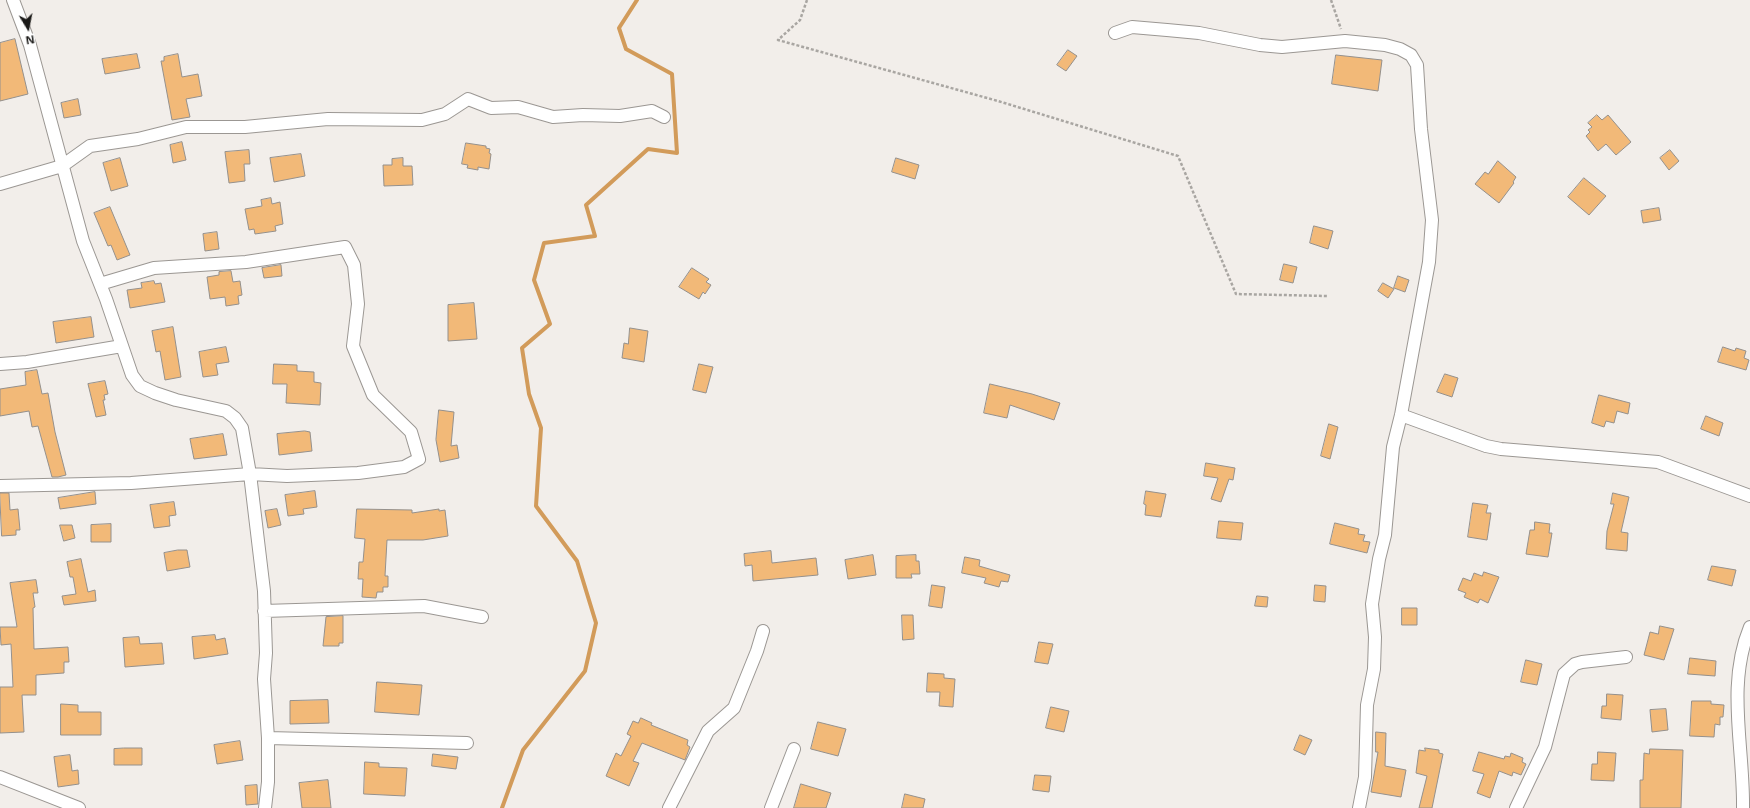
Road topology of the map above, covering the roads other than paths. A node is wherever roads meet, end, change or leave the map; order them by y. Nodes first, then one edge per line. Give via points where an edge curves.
1 (13, 0) edge
2 (1115, 33) dead end
3 (664, 117) dead end
4 (62, 166) junction
5 (0, 184) edge
6 (100, 284) junction
7 (122, 346) junction
8 (0, 364) edge
9 (1401, 415) junction
10 (250, 474) junction
11 (0, 486) edge
12 (1750, 496) edge
13 (264, 611) junction
14 (482, 617) dead end
15 (1750, 627) edge
16 (763, 631) dead end
17 (1626, 657) dead end
18 (268, 738) junction
19 (468, 743) dead end
20 (794, 750) dead end
21 (0, 777) edge
22 (79, 808) edge
23 (265, 808) edge
24 (669, 808) edge
25 (771, 808) edge
26 (1359, 808) edge
27 (1516, 808) edge
28 (1743, 808) edge

1 - 4 street via 30,45
2 - 9 street via 1132,27 1199,33 1282,47 1345,41 1385,45 1411,55 1417,65 1421,129 1432,220 1429,262
3 - 4 street via 652,111 620,116 553,117 518,107 491,108 468,99 445,114 422,120 328,119 245,127 186,127 138,139 90,146
4 - 5 street
4 - 6 street via 83,241
6 - 7 street
6 - 10 street via 154,268 246,262 345,247 354,265 358,304 353,346 373,396 410,432 419,460 404,467 358,473 287,476
7 - 8 street
7 - 10 street via 132,375 140,386 176,400 226,411 235,418 242,428
9 - 12 street via 1501,449 1658,462
9 - 26 street via 1393,447 1385,535 1372,604 1374,670 1367,705 1365,776
10 - 11 street via 131,483
10 - 13 street via 264,591
13 - 14 street via 424,606
13 - 18 street via 264,679
15 - 28 street via 1738,669 1737,715
16 - 24 street via 734,708 708,731
17 - 27 street via 1582,662 1575,664 1564,674 1545,747
18 - 19 street
18 - 23 street
20 - 25 street
21 - 22 street

